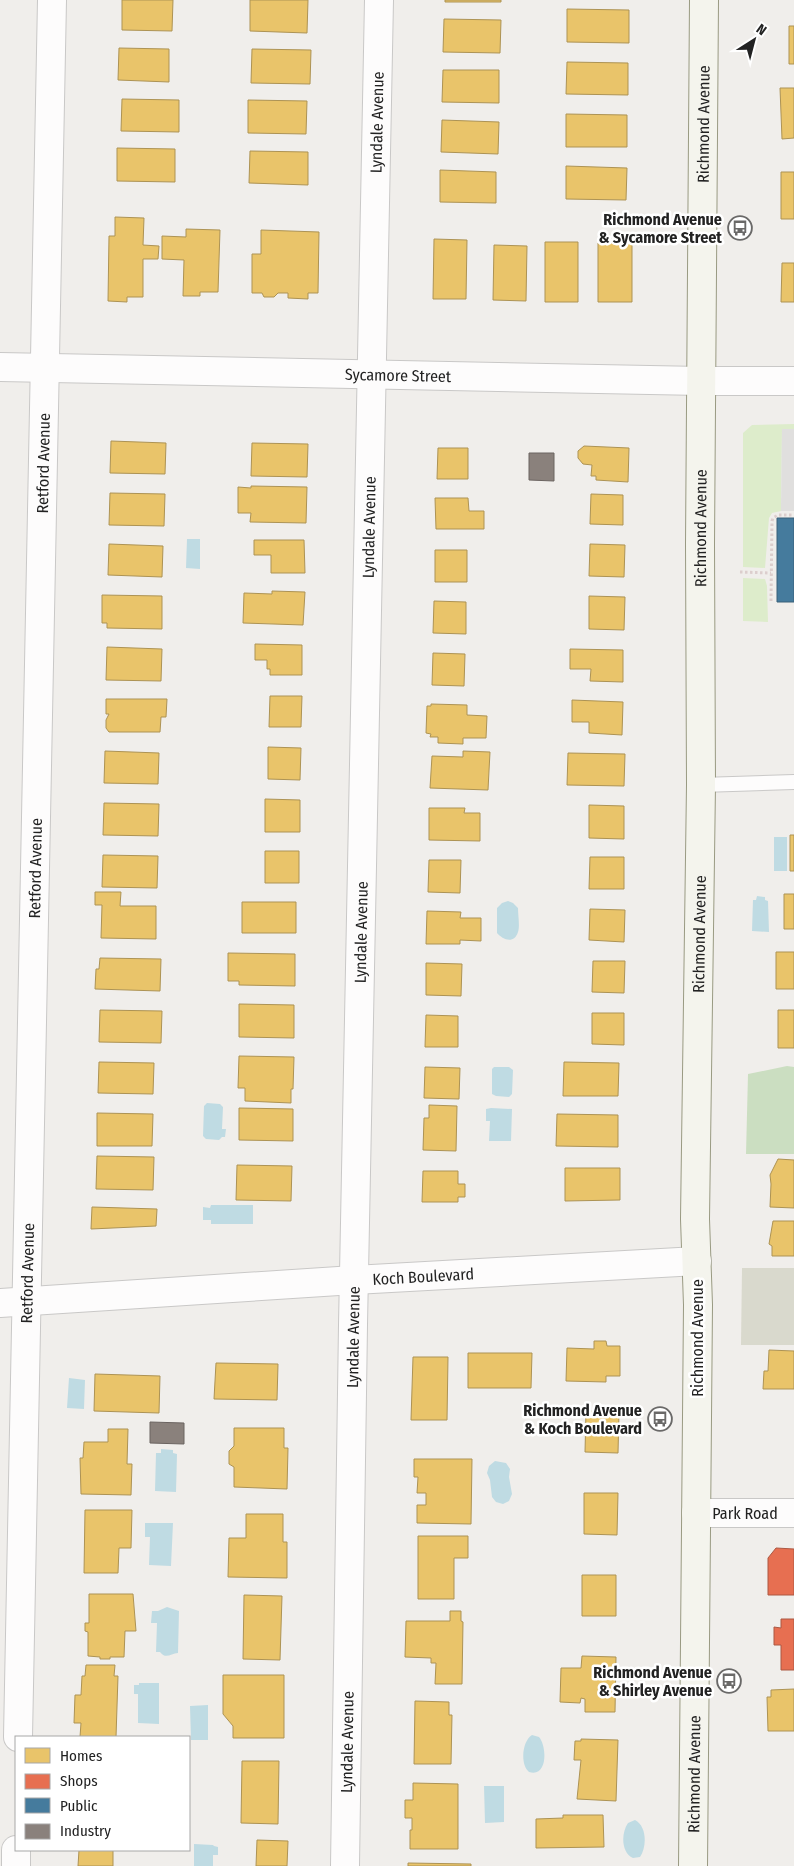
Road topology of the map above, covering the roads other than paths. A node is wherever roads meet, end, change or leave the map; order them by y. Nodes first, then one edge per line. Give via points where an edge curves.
1 (52, 0) edge
2 (379, 0) edge
3 (704, 0) edge
4 (0, 367) edge
5 (44, 368) junction
6 (372, 375) junction
7 (701, 381) junction
8 (794, 381) edge
9 (794, 782) edge
10 (701, 785) junction
11 (697, 1261) junction
12 (354, 1280) junction
13 (27, 1301) junction
14 (0, 1303) edge
15 (696, 1513) junction
16 (794, 1513) edge
17 (18, 1736) edge
18 (16, 1851) edge
19 (16, 1866) edge
20 (345, 1866) edge
21 (693, 1866) edge

1 - 5 street, Retford Avenue
2 - 6 street, Lyndale Avenue
3 - 7 main road, Richmond Avenue
4 - 5 street, Sycamore Street
5 - 6 street, Sycamore Street
5 - 13 street, Retford Avenue
6 - 7 street, Sycamore Street
6 - 12 street, Lyndale Avenue
7 - 8 street, Sycamore Street
7 - 10 main road, Richmond Avenue
9 - 10 lane
10 - 11 main road, Richmond Avenue
11 - 12 street, Koch Boulevard
11 - 15 main road, Richmond Avenue
12 - 13 street, Koch Boulevard
12 - 20 street, Lyndale Avenue
13 - 14 street, Koch Boulevard
13 - 17 street, Retford Avenue
15 - 16 street, Park Road
15 - 21 main road, Richmond Avenue
18 - 19 street

